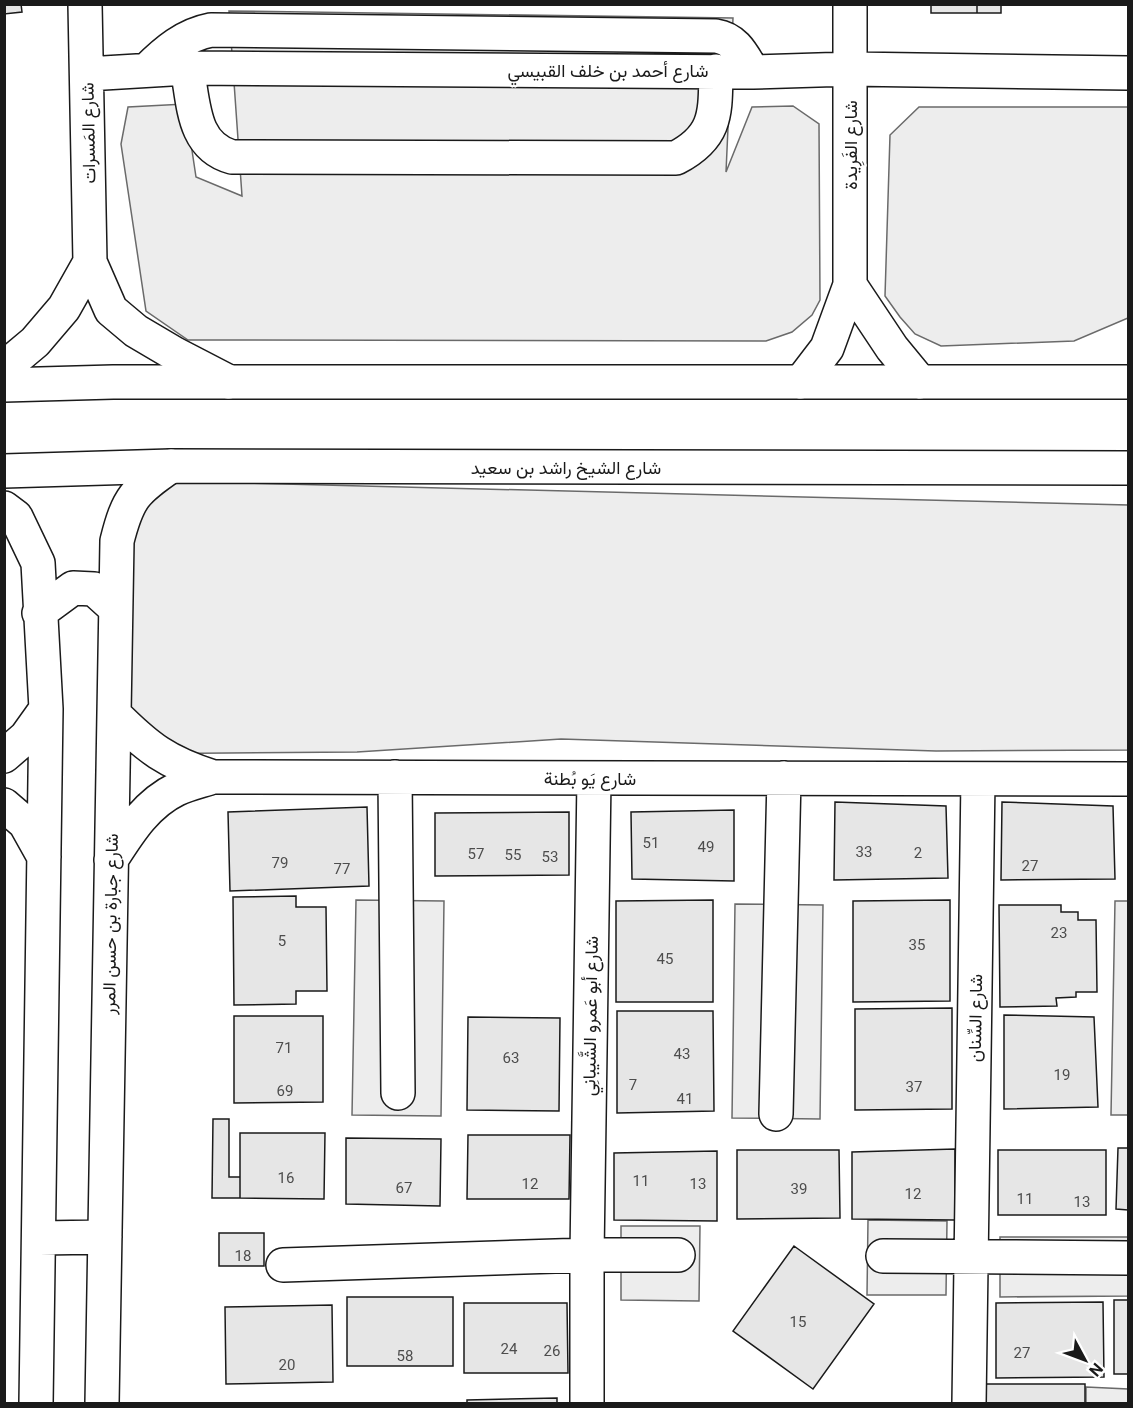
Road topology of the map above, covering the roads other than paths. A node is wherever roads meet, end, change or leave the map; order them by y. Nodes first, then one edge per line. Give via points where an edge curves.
1 (85, 4) edge
2 (850, 4) edge
3 (187, 68) junction
4 (147, 69) junction
5 (850, 69) junction
6 (716, 71) junction
7 (753, 72) junction
8 (1128, 73) edge
9 (87, 74) junction
10 (90, 262) junction
11 (850, 285) junction
12 (4, 368) edge
13 (229, 382) junction
14 (801, 382) junction
15 (920, 382) junction
16 (1128, 382) edge
17 (4, 386) edge
18 (171, 466) junction
19 (1128, 468) edge
20 (4, 471) edge
21 (4, 508) edge
22 (115, 608) junction
23 (39, 613) junction
24 (46, 709) junction
25 (114, 714) junction
26 (4, 756) edge
27 (213, 777) junction
28 (395, 777) junction
29 (594, 778) junction
30 (784, 778) junction
31 (978, 779) junction
32 (1128, 779) edge
33 (4, 805) edge
34 (44, 857) junction
35 (111, 860) junction
36 (398, 1093) dead end
37 (776, 1114) dead end
38 (105, 1237) junction
39 (39, 1238) junction
40 (587, 1255) junction
41 (678, 1255) dead end
42 (883, 1256) dead end
43 (971, 1257) junction
44 (1128, 1258) edge
45 (283, 1265) dead end
46 (36, 1404) edge
47 (102, 1404) edge
48 (587, 1404) edge
49 (969, 1404) edge

1 - 9 street, شارع المَسرات
2 - 5 street, شارع الفَرِيدة
3 - 4 street, شارع أحمد بن خلف القبيسي
3 - 6 street, شارع أحمد بن خلف القبيسي
3 - 6 street via 202,135 211,147 224,154 244,157 676,158 691,150 705,135 715,116
4 - 7 street via 183,40 211,30 716,36 735,44
4 - 9 street, شارع أحمد بن خلف القبيسي
5 - 7 street, شارع أحمد بن خلف القبيسي
5 - 8 street, شارع أحمد بن خلف القبيسي
5 - 11 street, شارع الفَرِيدة
6 - 7 street, شارع أحمد بن خلف القبيسي
9 - 10 street, شارع المَسرات
10 - 12 street via 64,308 35,342
10 - 13 street, شارع المَسرات via 111,310 136,331
11 - 14 street, شارع الفَرِيدة via 827,348
11 - 15 street
13 - 14 street
13 - 17 street
14 - 15 street
15 - 16 street
18 - 19 street, شارع الشيخ راشد بن سعيد
18 - 20 street, شارع الشيخ راشد بن سعيد
18 - 22 street, شارع جبارة بن حسن المرر via 142,486 125,510 117,541
21 - 23 street via 16,517 38,563
22 - 23 street via 94,590 73,588
22 - 25 street, شارع جبارة بن حسن المرر
23 - 24 street
24 - 26 street via 26,737
24 - 34 street
25 - 27 street, شارع يَو بُطنة via 159,755
25 - 35 street, شارع جبارة بن حسن المرر
27 - 28 street, شارع يَو بُطنة
27 - 35 street, شارع يَو بُطنة via 178,789 155,803 134,825
28 - 29 street, شارع يَو بُطنة
28 - 36 street
29 - 30 street, شارع يَو بُطنة
29 - 40 street, شارع أبو عَمرو الشَّيبانِي
30 - 31 street, شارع يَو بُطنة
30 - 37 street
31 - 32 street, شارع يَو بُطنة
31 - 43 street, شارع السِّنان
33 - 34 street via 26,823
34 - 39 street
35 - 38 street, شارع جبارة بن حسن المرر
38 - 39 street
38 - 47 street, شارع جبارة بن حسن المرر
39 - 46 street
40 - 41 street
40 - 45 street
40 - 48 street, شارع أبو عَمرو الشَّيبانِي
42 - 43 street
43 - 44 street
43 - 49 street, شارع السِّنان

